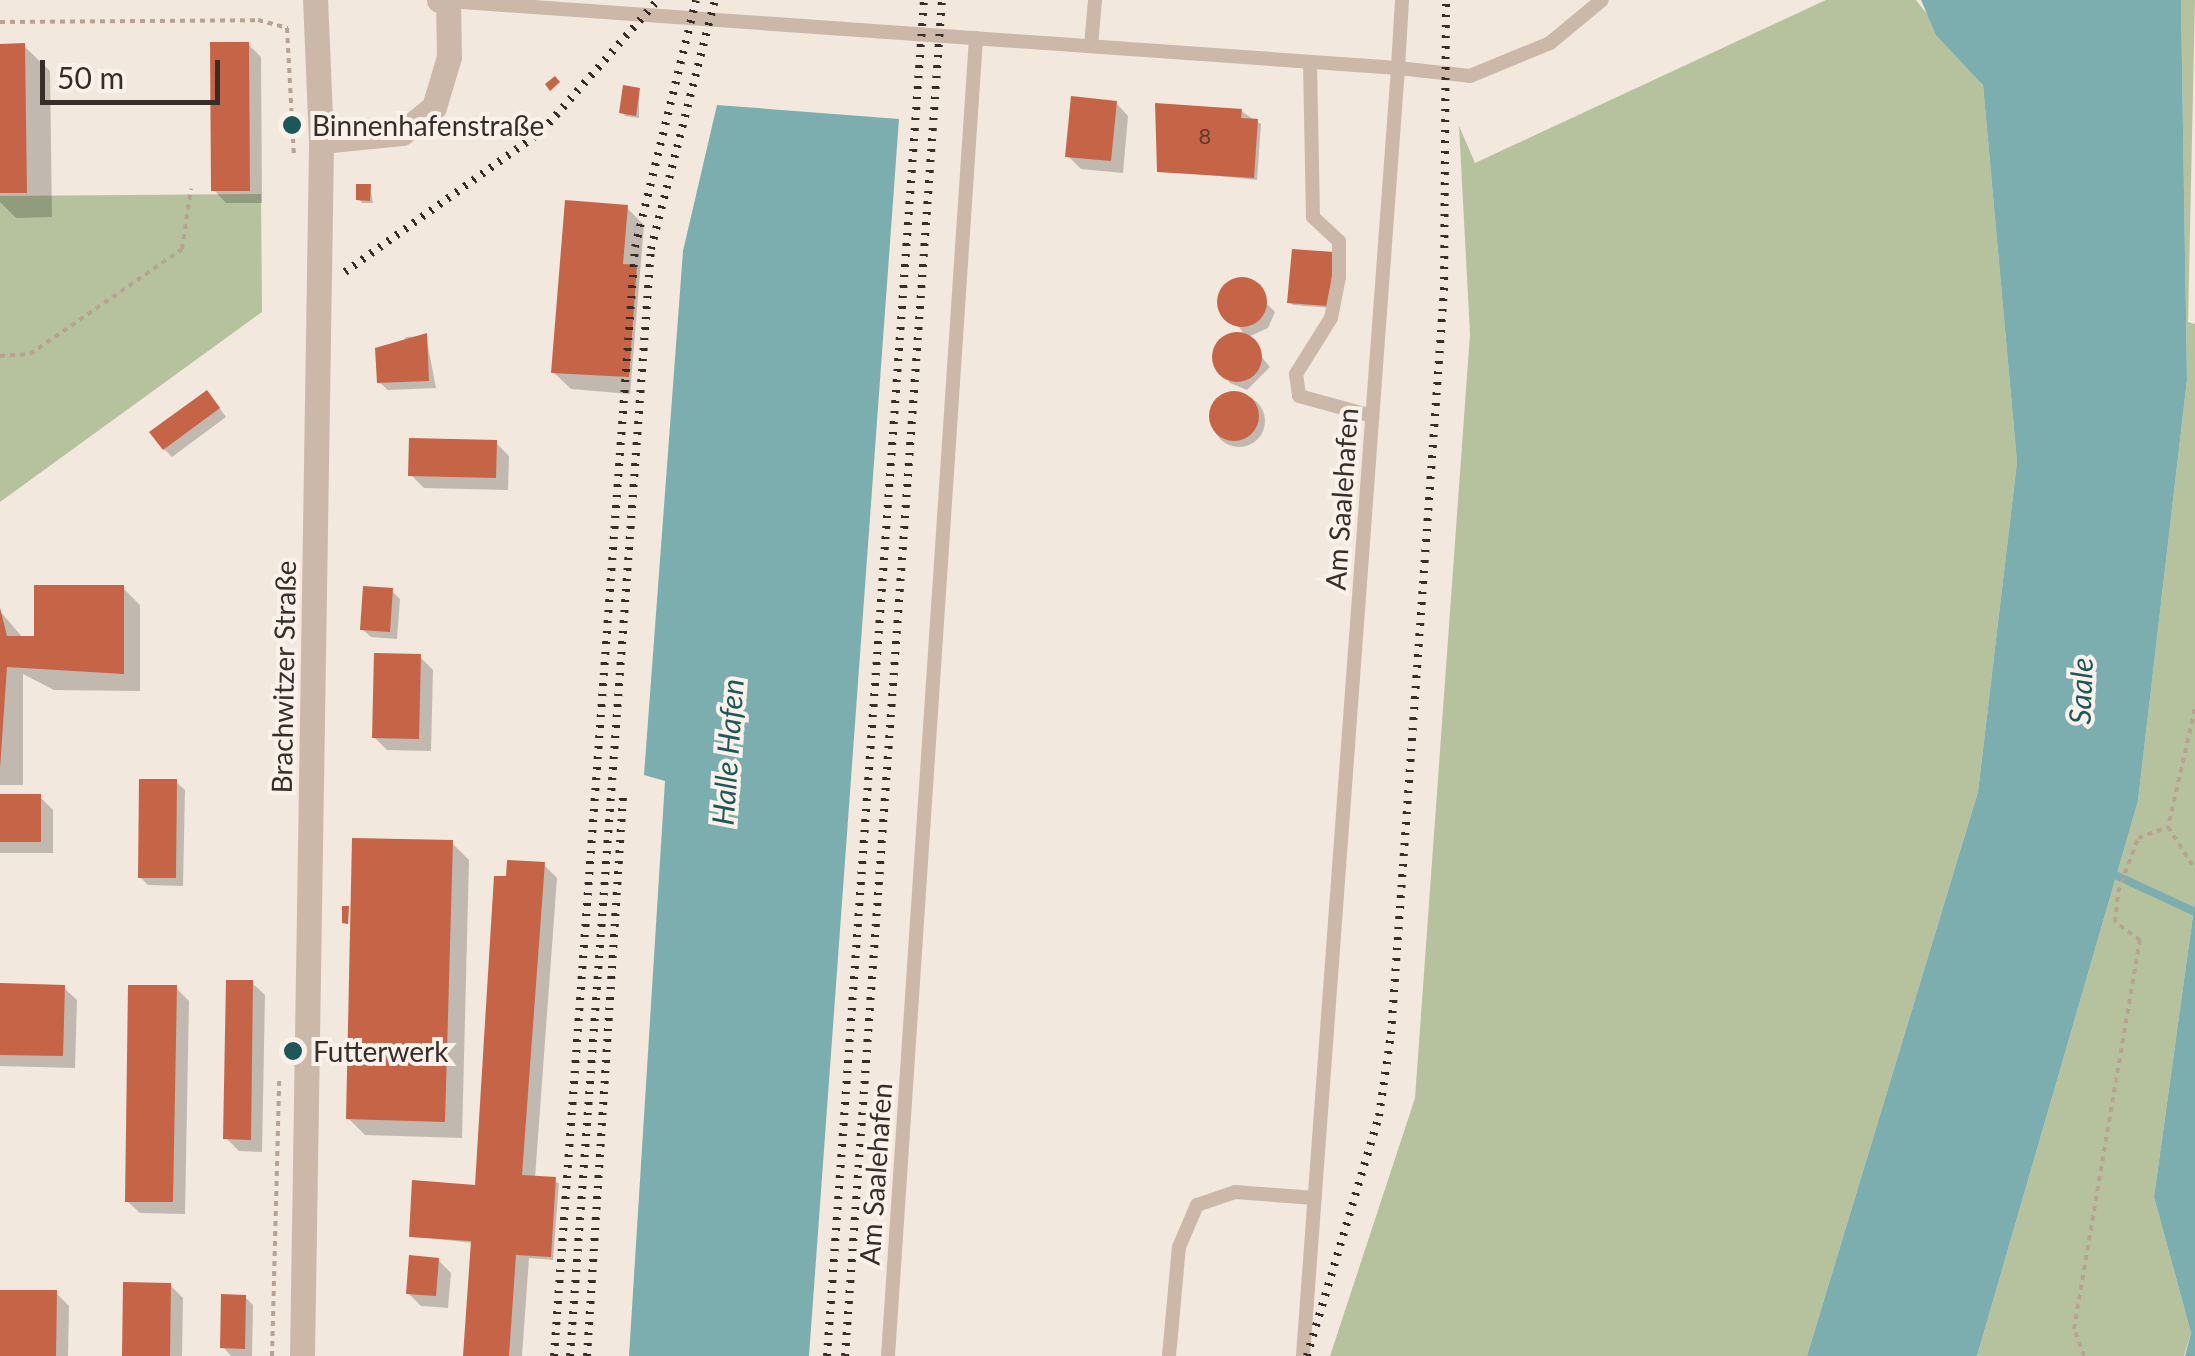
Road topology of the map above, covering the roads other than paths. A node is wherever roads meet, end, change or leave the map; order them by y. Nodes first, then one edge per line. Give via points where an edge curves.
1 (315, 0) edge
2 (438, 0) edge
3 (1094, 0) edge
4 (1402, 0) edge
5 (1602, 0) edge
6 (448, 1) edge
7 (976, 38) junction
8 (1091, 46) junction
9 (1310, 62) junction
10 (1398, 68) junction
11 (321, 141) junction
12 (1372, 416) junction
13 (1315, 1198) junction
14 (302, 1356) edge
15 (888, 1356) edge
16 (1169, 1356) edge
17 (1303, 1356) edge

1 - 11 street, Brachwitzer Straße
2 - 6 street
3 - 8 lane
4 - 10 lane, Am Saalehafen
5 - 10 lane via 1550,44 1470,76
6 - 7 lane
6 - 11 street via 447,75 434,108 402,132
7 - 8 lane
7 - 15 lane, Am Saalehafen
8 - 9 lane
9 - 10 lane
9 - 12 lane via 1312,217 1339,241 1339,277 1331,318 1296,374 1299,396
10 - 12 lane, Am Saalehafen
11 - 14 street, Brachwitzer Straße
12 - 13 lane, Am Saalehafen
13 - 16 lane via 1234,1192 1197,1205 1179,1247
13 - 17 lane, Am Saalehafen

